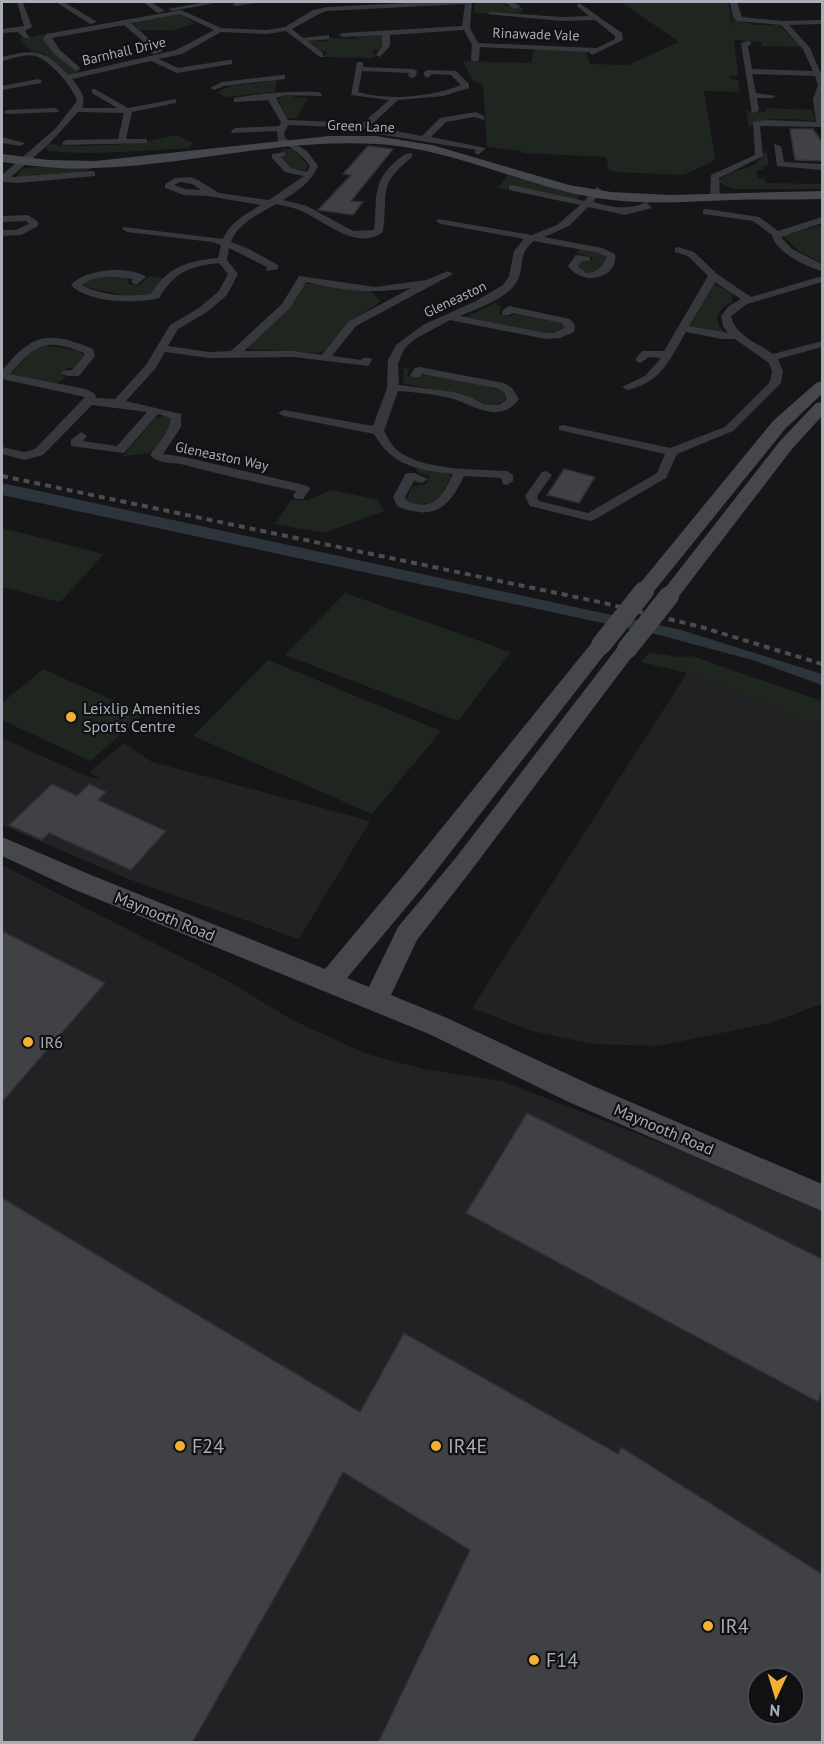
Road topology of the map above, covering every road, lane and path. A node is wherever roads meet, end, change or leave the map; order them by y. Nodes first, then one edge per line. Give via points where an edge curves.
1 (60, 2) edge
2 (147, 2) edge
3 (216, 2) edge
4 (258, 2) edge
5 (469, 2) edge
6 (734, 2) edge
7 (19, 3) edge
8 (392, 3) edge
9 (236, 4) dead end
10 (579, 5) dead end
11 (515, 8) edge
12 (161, 11) junction
13 (497, 14) dead end
14 (595, 18) junction
15 (125, 22) junction
16 (822, 22) edge
17 (783, 23) junction
18 (466, 28) junction
19 (287, 29) junction
20 (20, 30) junction
21 (220, 30) junction
22 (2, 31) edge
23 (151, 31) dead end
24 (138, 33) junction
25 (386, 33) junction
26 (27, 36) dead end
27 (348, 36) dead end
28 (322, 39) dead end
29 (301, 40) junction
30 (748, 43) dead end
31 (476, 45) junction
32 (158, 53) junction
33 (321, 53) dead end
34 (378, 53) dead end
35 (811, 56) junction
36 (822, 56) edge
37 (2, 59) edge
38 (476, 60) dead end
39 (230, 62) dead end
40 (77, 68) dead end
41 (748, 71) junction
42 (818, 74) junction
43 (412, 76) dead end
44 (428, 76) dead end
45 (66, 78) junction
46 (39, 81) dead end
47 (7, 85) edge
48 (822, 85) edge
49 (214, 88) dead end
50 (284, 93) junction
51 (318, 94) dead end
52 (94, 95) dead end
53 (752, 95) junction
54 (772, 96) dead end
55 (271, 97) junction
56 (394, 99) junction
57 (237, 100) dead end
58 (173, 101) dead end
59 (55, 110) dead end
60 (77, 110) junction
61 (127, 111) junction
62 (755, 111) dead end
63 (3, 112) edge
64 (821, 114) edge
65 (481, 118) dead end
66 (365, 126) junction
67 (821, 126) edge
68 (235, 131) dead end
69 (285, 133) junction
70 (425, 138) junction
71 (121, 142) junction
72 (140, 143) dead end
73 (71, 144) dead end
74 (759, 145) junction
75 (443, 147) junction
76 (7, 149) edge
77 (195, 151) junction
78 (226, 151) junction
79 (396, 152) dead end
80 (282, 154) dead end
81 (479, 157) junction
82 (24, 160) junction
83 (822, 166) edge
84 (90, 170) junction
85 (310, 175) junction
86 (2, 178) edge
87 (512, 188) dead end
88 (209, 193) dead end
89 (822, 195) edge
90 (593, 196) junction
91 (715, 196) junction
92 (272, 202) junction
93 (646, 205) dead end
94 (706, 212) dead end
95 (2, 219) edge
96 (822, 220) edge
97 (441, 221) dead end
98 (127, 229) dead end
99 (2, 232) edge
100 (777, 234) junction
101 (535, 237) junction
102 (226, 243) junction
103 (678, 250) dead end
104 (587, 259) dead end
105 (222, 260) junction
106 (822, 268) edge
107 (270, 269) dead end
108 (292, 273) dead end
109 (448, 273) dead end
110 (713, 276) junction
111 (303, 278) junction
112 (822, 279) edge
113 (136, 282) dead end
114 (428, 283) junction
115 (375, 290) junction
116 (749, 300) junction
117 (388, 303) junction
118 (506, 314) dead end
119 (450, 317) junction
120 (683, 328) junction
121 (738, 336) junction
122 (822, 344) edge
123 (160, 348) junction
124 (234, 355) junction
125 (668, 355) junction
126 (326, 357) junction
127 (771, 358) junction
128 (367, 360) dead end
129 (640, 360) dead end
130 (67, 373) dead end
131 (416, 375) dead end
132 (2, 376) edge
133 (822, 386) edge
134 (628, 387) dead end
135 (393, 388) junction
136 (89, 401) junction
137 (118, 403) junction
138 (822, 407) edge
139 (155, 410) junction
140 (284, 413) dead end
141 (563, 428) dead end
142 (378, 431) junction
143 (81, 436) dead end
144 (2, 451) edge
145 (672, 452) junction
146 (460, 472) junction
147 (546, 475) dead end
148 (422, 479) dead end
149 (507, 481) dead end
150 (299, 496) dead end
151 (2, 846) edge
152 (331, 982) junction
153 (375, 1001) junction
154 (822, 1198) edge

1 - 12 street via 102,22
2 - 12 street
3 - 12 street
4 - 9 street
5 - 8 street
5 - 18 street
6 - 17 street via 740,19
7 - 20 street via 28,27
8 - 19 street via 327,9
10 - 14 street, Rinawade Vale
11 - 13 street, Rinawade Vale
11 - 14 street, Rinawade Vale
14 - 31 street, Rinawade Vale via 620,38 594,52
15 - 21 street via 186,13
15 - 24 street
15 - 40 street via 49,36 47,39 57,52
16 - 17 street
17 - 35 street
18 - 25 street
18 - 31 street
19 - 21 street via 250,33
19 - 29 street
20 - 22 street
20 - 26 street
21 - 32 street, Barnhall Drive via 194,45
23 - 24 street
24 - 32 street
25 - 27 street
25 - 34 street via 386,46
28 - 29 street
29 - 33 street
30 - 41 street via 744,45
31 - 38 street
32 - 39 street via 177,71
32 - 45 street, Barnhall Drive
35 - 36 street
35 - 42 street
37 - 45 street via 37,53
41 - 42 street
41 - 53 street
42 - 48 street
43 - 56 street via 413,71 359,67 354,93
44 - 56 street via 428,72 453,73 466,86
45 - 60 street, Barnhall Drive via 80,94
46 - 47 street
48 - 64 street via 817,98
49 - 50 street via 283,75
50 - 51 street
50 - 55 street
52 - 61 street via 104,96
53 - 54 street
53 - 62 street
55 - 57 street
55 - 69 street
56 - 66 street
58 - 61 street
59 - 63 street
60 - 61 street
60 - 82 street
61 - 71 street
64 - 67 street
65 - 70 street via 476,114 443,120
66 - 69 street
66 - 70 street
67 - 74 street via 760,123 756,125
68 - 69 street
69 - 75 main road, Green Lane via 378,137
69 - 77 main road, Green Lane via 243,145
69 - 78 main road, Green Lane
69 - 81 main road, Green Lane via 408,144
69 - 85 street via 312,162 314,170
70 - 81 street via 482,148
71 - 72 street
71 - 73 street
74 - 83 street via 776,141 780,164
74 - 91 street via 760,154 755,160 714,177
75 - 81 main road
75 - 90 main road, Green Lane
76 - 82 main road, Green Lane
77 - 78 main road
77 - 82 main road, Green Lane via 104,162
78 - 84 main road, Green Lane
79 - 92 street via 409,155 385,176 379,199 378,232 371,235 348,234 305,208
80 - 85 street via 275,156 288,170
81 - 90 main road, Green Lane
82 - 84 main road, Green Lane
82 - 86 street
84 - 86 street via 18,180
85 - 92 street
87 - 90 street
88 - 92 street
89 - 91 main road, Green Lane
90 - 91 main road, Green Lane
90 - 93 street via 633,212 647,208
90 - 101 street, Gleneaston via 564,226
92 - 102 street via 231,230
94 - 100 street via 756,219
95 - 99 street via 28,218 35,224 18,233
96 - 100 street
97 - 101 street
98 - 102 street
100 - 106 street via 789,251
101 - 104 street via 612,256 597,276 574,270 579,257
101 - 119 street, Gleneaston via 519,249 515,276 509,286
102 - 105 street
102 - 107 street via 274,267
103 - 110 street via 691,254
105 - 113 street via 178,268 148,299 94,293 76,285 89,274 99,273 141,278
105 - 123 street via 232,274 223,293 204,310 174,327
108 - 111 street
109 - 114 street
110 - 116 street
110 - 120 street
111 - 115 street
111 - 124 street via 286,306
112 - 116 street
114 - 115 street
114 - 117 street
115 - 117 street
116 - 121 street via 737,304 726,316 728,326
117 - 126 street via 352,324
118 - 119 street via 509,309 566,321 570,330 546,336
119 - 135 street, Gleneaston via 428,326 397,352 393,359
120 - 121 street
120 - 125 street
121 - 127 street
122 - 127 street
123 - 124 street
123 - 137 street via 151,367
124 - 126 street
125 - 129 street via 646,353
125 - 134 street via 644,384
126 - 128 street via 364,364
127 - 145 street via 777,367 775,383 729,429
130 - 132 street via 75,374 90,356 89,351 64,344 29,347
131 - 135 street via 419,370 493,384 505,387 513,399 504,407 486,409 466,399 429,390
132 - 136 street via 86,392 91,396
133 - 152 main road, bridge via 779,425
135 - 142 street, Gleneaston via 379,419
136 - 137 street
136 - 144 street via 39,452 24,456
137 - 139 street, Gleneaston Way
138 - 153 main road, bridge via 786,445 407,934
139 - 143 street via 120,450 75,443
139 - 150 street, Gleneaston Way via 177,416 177,423 156,455 304,489
140 - 142 street
141 - 145 street
142 - 146 street via 394,453
145 - 147 street via 662,475 590,517 534,503 531,496
146 - 148 street via 439,506 418,510 401,504 399,496 410,476
146 - 149 street via 507,475
151 - 152 main road, Maynooth Road
152 - 153 main road, Maynooth Road
153 - 154 main road, Maynooth Road

